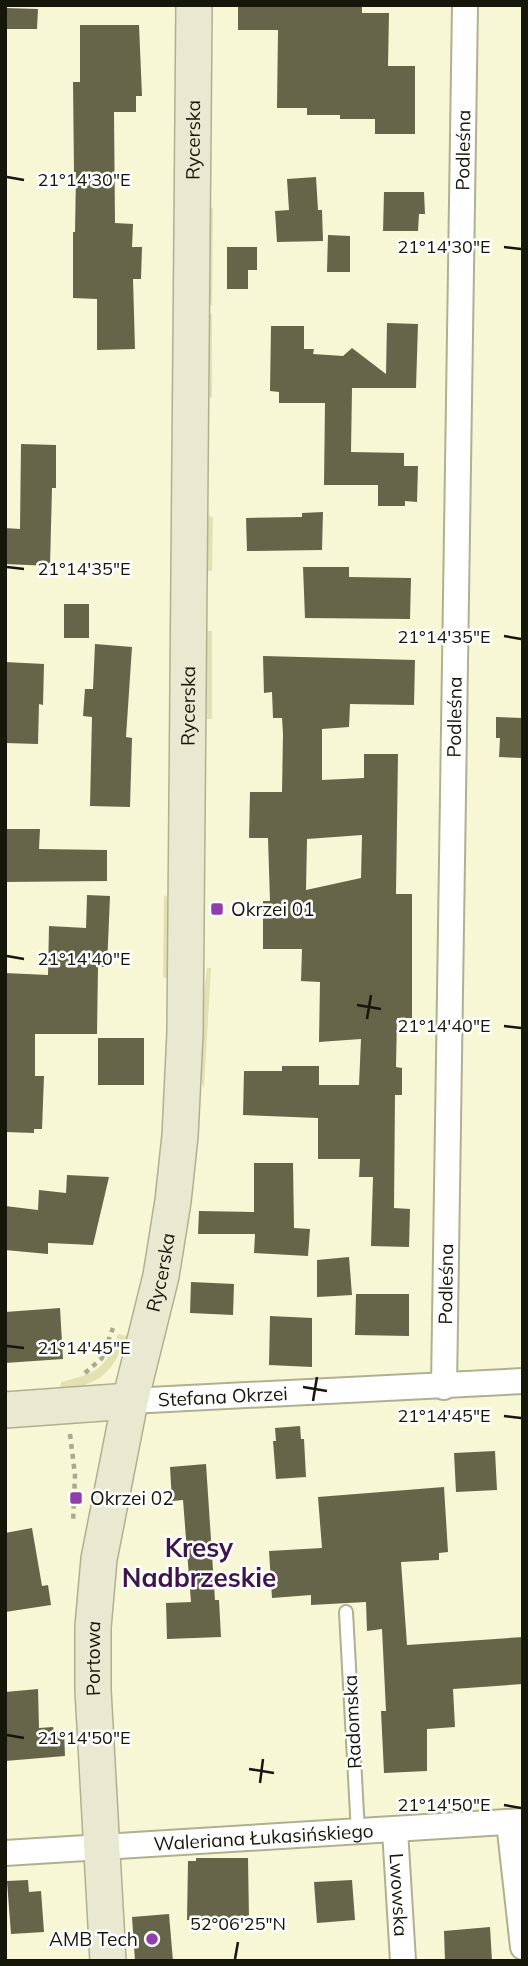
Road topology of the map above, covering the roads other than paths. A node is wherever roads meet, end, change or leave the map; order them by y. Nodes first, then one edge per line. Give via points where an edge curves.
1 (194, 5) edge
2 (465, 5) edge
3 (523, 1381) edge
4 (444, 1387) junction
5 (130, 1401) junction
6 (5, 1409) edge
7 (346, 1612) dead end
8 (516, 1822) edge
9 (395, 1830) junction
10 (358, 1832) junction
11 (102, 1847) junction
12 (5, 1853) edge
13 (523, 1947) edge
14 (108, 1961) edge
15 (403, 1961) edge

1 - 5 street, Rycerska via 185,1033 173,1201 161,1276
2 - 4 street, Podleśna
3 - 4 street, Stefana Okrzei
4 - 5 street, Stefana Okrzei
5 - 6 street, Stefana Okrzei
5 - 11 street, Portowa via 99,1559 93,1627
7 - 10 lane, Radomska
8 - 9 street, Waleriana Łukasińskiego
8 - 13 street
9 - 10 street, Waleriana Łukasińskiego
9 - 15 street, Lwowska
10 - 11 street, Waleriana Łukasińskiego
11 - 12 street, Waleriana Łukasińskiego
11 - 14 street, Portowa

